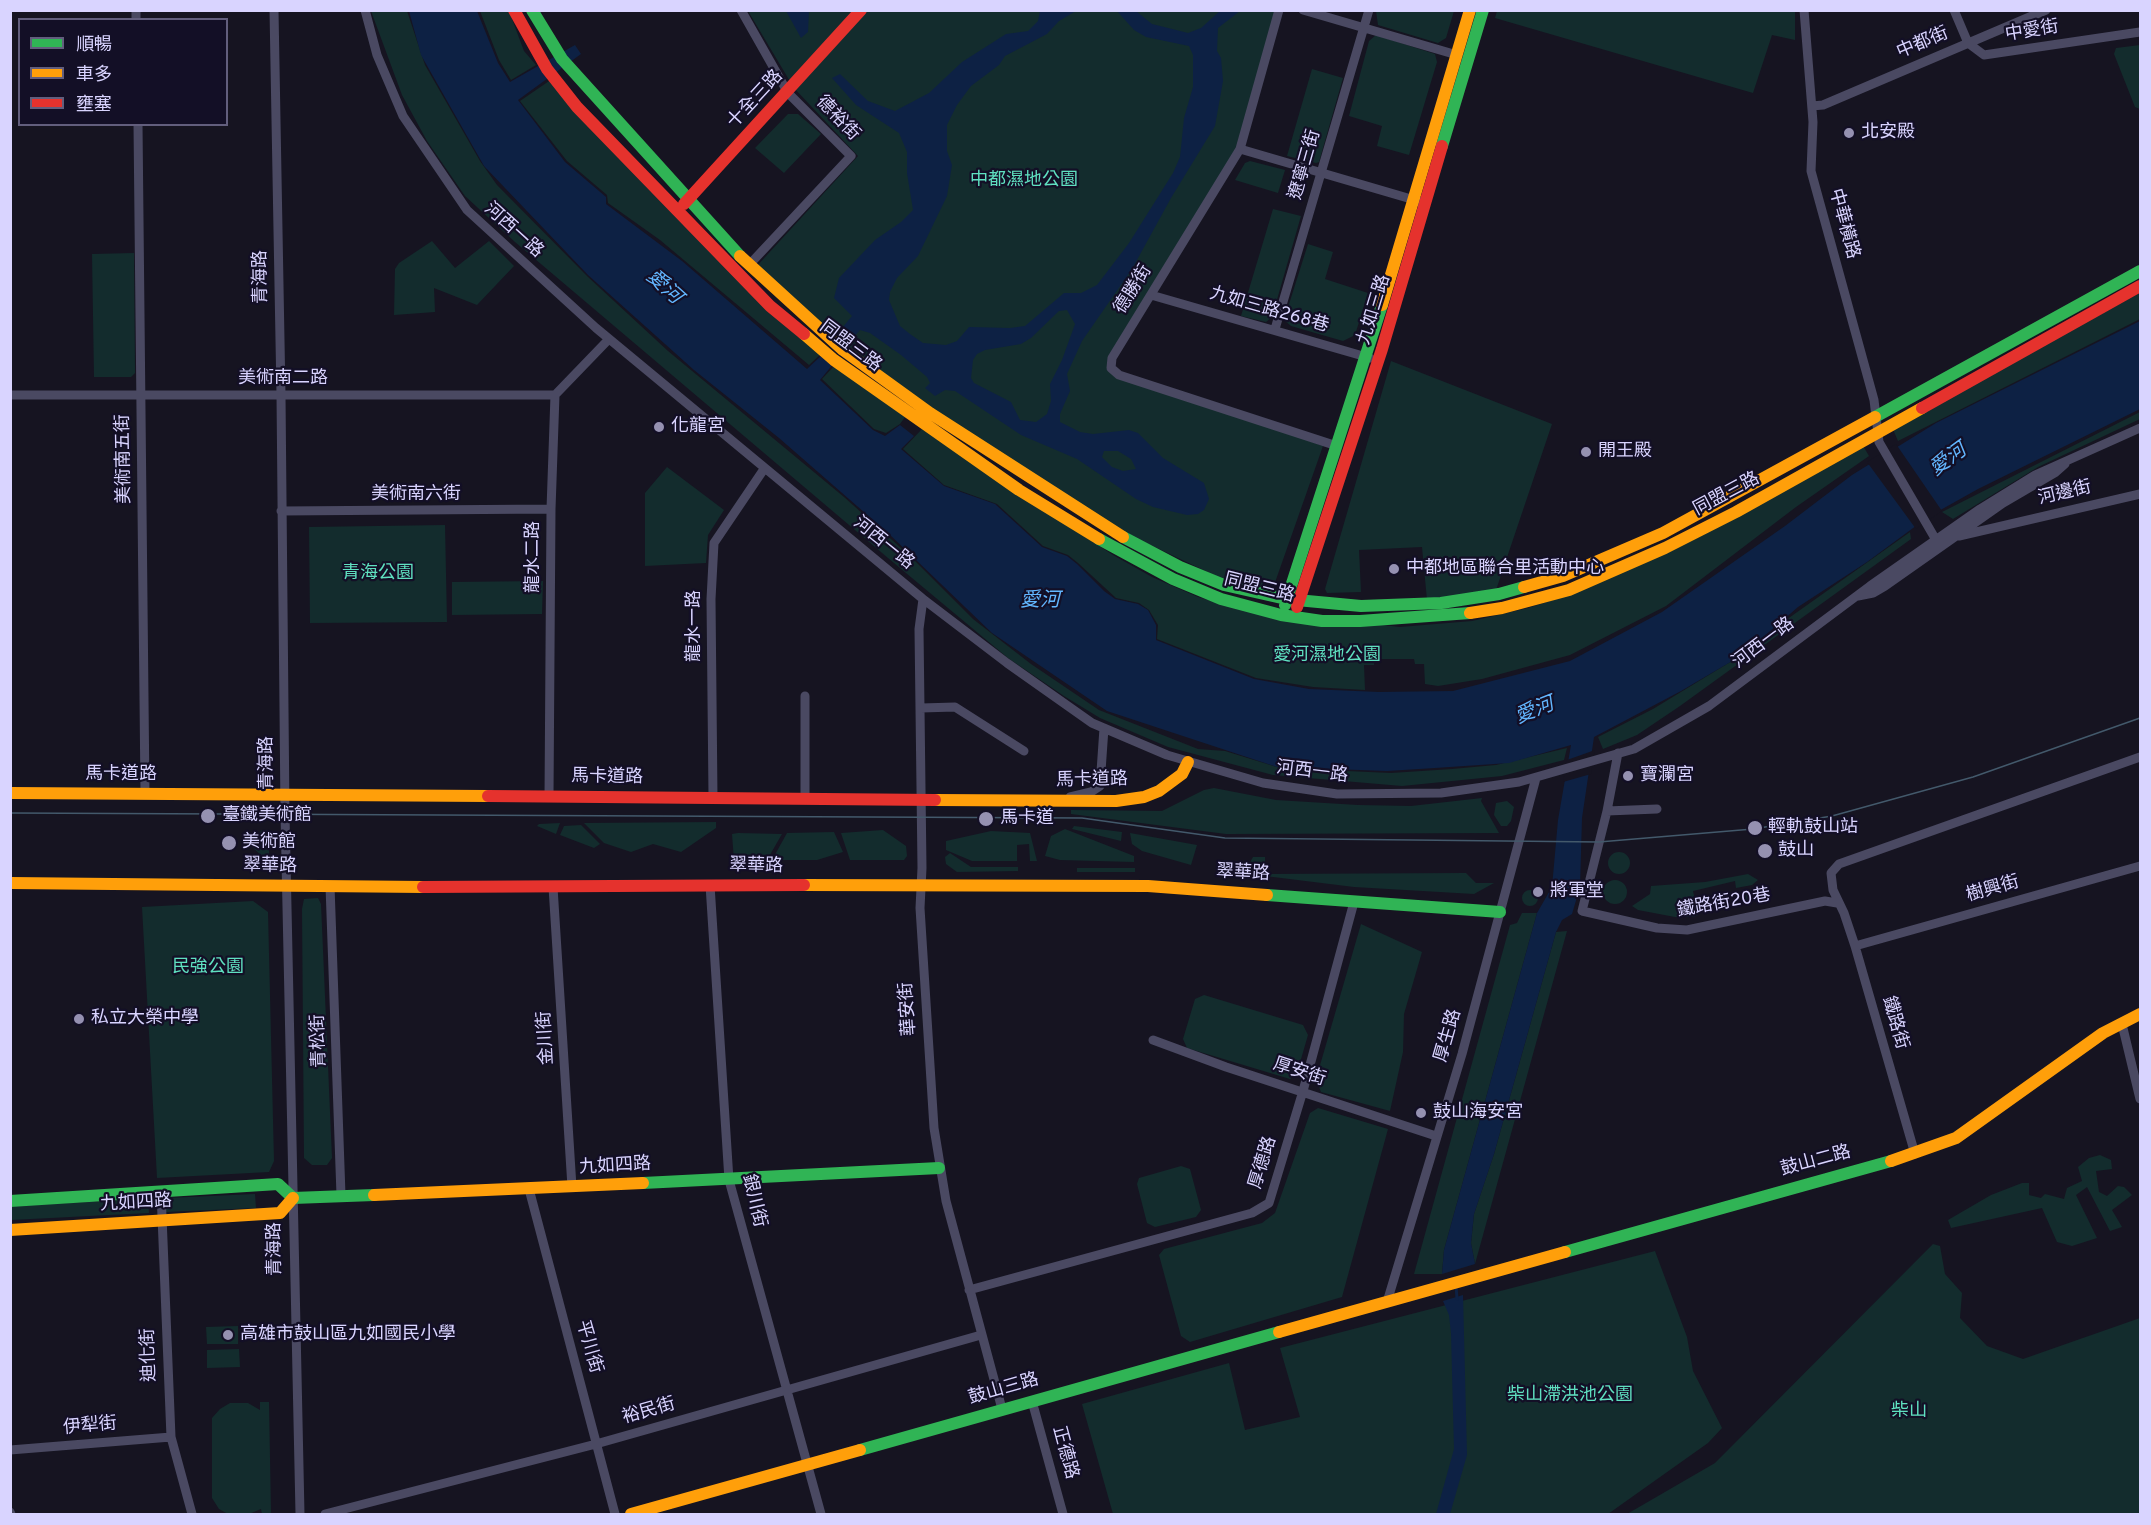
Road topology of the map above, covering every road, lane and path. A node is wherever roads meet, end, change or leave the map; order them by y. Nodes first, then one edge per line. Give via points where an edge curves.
1 (274, 10) edge
2 (365, 10) edge
3 (514, 10) edge
4 (532, 10) edge
5 (741, 10) edge
6 (861, 10) edge
7 (1279, 10) edge
8 (1303, 10) edge
9 (1369, 10) edge
10 (1470, 10) edge
11 (1483, 10) edge
12 (1804, 10) edge
13 (1954, 10) edge
14 (2046, 10) edge
15 (1364, 28) junction
16 (2140, 32) edge
17 (1968, 43) junction
18 (1457, 55) junction
19 (788, 93) junction
20 (1812, 106) junction
21 (138, 126) edge
22 (1240, 149) junction
23 (1321, 174) junction
24 (688, 200) junction
25 (1413, 200) junction
26 (1426, 204) junction
27 (676, 212) junction
28 (749, 265) junction
29 (2140, 272) edge
30 (2140, 286) edge
31 (1151, 295) junction
32 (1275, 329) junction
33 (609, 339) junction
34 (1372, 358) junction
35 (10, 395) edge
36 (140, 395) junction
37 (281, 395) junction
38 (555, 395) junction
39 (1875, 417) junction
40 (2140, 428) edge
41 (1878, 436) junction
42 (1337, 446) junction
43 (2071, 458) junction
44 (764, 469) junction
45 (2140, 494) edge
46 (551, 509) junction
47 (282, 511) junction
48 (1990, 512) junction
49 (1996, 527) junction
50 (1953, 537) junction
51 (1936, 540) junction
52 (1499, 594) junction
53 (1856, 597) junction
54 (923, 599) junction
55 (1293, 600) junction
56 (1393, 605) junction
57 (1502, 608) junction
58 (1287, 616) junction
59 (1393, 620) junction
60 (805, 696) dead end
61 (921, 708) junction
62 (1104, 728) junction
63 (1024, 751) dead end
64 (1618, 753) junction
65 (2140, 757) edge
66 (1188, 762) junction
67 (1536, 778) junction
68 (10, 793) edge
69 (144, 793) junction
70 (285, 794) junction
71 (549, 796) junction
72 (805, 796) junction
73 (713, 798) junction
74 (922, 798) junction
75 (1055, 800) junction
76 (1657, 809) dead end
77 (1607, 811) junction
78 (2140, 866) edge
79 (10, 883) edge
80 (287, 885) junction
81 (710, 885) junction
82 (330, 886) junction
83 (921, 886) junction
84 (553, 887) junction
85 (1354, 902) junction
86 (1837, 903) junction
87 (1500, 912) junction
88 (1855, 946) junction
89 (2140, 1014) edge
90 (2122, 1024) junction
91 (1153, 1040) dead end
92 (1303, 1091) junction
93 (2140, 1099) edge
94 (1436, 1136) junction
95 (1915, 1154) junction
96 (939, 1168) junction
97 (729, 1180) junction
98 (572, 1187) junction
99 (529, 1189) junction
100 (160, 1192) junction
101 (341, 1195) junction
102 (293, 1198) junction
103 (10, 1201) edge
104 (162, 1221) junction
105 (10, 1230) edge
106 (969, 1290) junction
107 (1387, 1302) junction
108 (981, 1335) junction
109 (786, 1391) junction
110 (1032, 1401) junction
111 (1002, 1409) junction
112 (171, 1437) junction
113 (596, 1444) junction
114 (10, 1450) edge
115 (806, 1465) junction
116 (192, 1515) edge
117 (300, 1515) edge
118 (325, 1515) edge
119 (615, 1515) edge
120 (631, 1515) edge
121 (821, 1515) edge
122 (1063, 1515) edge

1 - 37 street, 青海路
2 - 33 street, 河西一路 via 377,55 403,116 466,210
3 - 27 street, 同盟三路 via 547,69 577,107
4 - 24 street, 同盟三路 via 562,59
5 - 19 street, 德裕街
6 - 19 street, 十全三路
7 - 22 street, 德勝街
8 - 15 street
9 - 15 street, 遼寧三街
10 - 18 street, 九如三路
11 - 26 street, 九如三路
12 - 20 street, 中華橫路
13 - 17 street
14 - 17 street, 中都街
15 - 18 street
15 - 23 street, 遼寧三街
16 - 17 street, 中愛街 via 1984,55
17 - 20 street, 中都街 via 1823,105
18 - 25 street, 九如三路
19 - 24 street, 十全三路
19 - 28 street, 德裕街 via 851,156
20 - 39 street, 中華橫路 via 1811,171 1874,400
21 - 36 street, 美術南五街
22 - 23 street
22 - 31 street, 德勝街
23 - 25 street
23 - 32 street, 遼寧三街
24 - 27 street, 十全三路
24 - 28 street, 同盟三路
25 - 26 street
25 - 34 street, 九如三路
26 - 34 street, 九如三路
27 - 58 street, 同盟三路 via 770,306 834,360 1020,490 1122,553 1173,579 1221,599
28 - 55 street, 同盟三路 via 843,350 930,413 1126,539 1224,585
29 - 39 street, 同盟三路
30 - 41 street, 同盟三路
31 - 32 street, 九如三路268巷
31 - 42 street, 德勝街 via 1112,358 1111,368 1119,375
32 - 34 street, 九如三路268巷
33 - 38 street
33 - 44 street, 河西一路
34 - 42 street, 九如三路
34 - 55 street, 九如三路
35 - 36 street, 美術南二路
36 - 37 street, 美術南二路
36 - 69 street, 美術南五街
37 - 38 street, 美術南二路
37 - 47 street, 青海路
38 - 46 street, 龍水二路
39 - 41 street, 中華橫路
39 - 52 street, 同盟三路 via 1664,533 1563,576
40 - 43 street, 河西一路
41 - 51 street
41 - 57 street, 同盟三路 via 1665,548 1569,590
42 - 55 street, 九如三路
43 - 48 street, 河西一路 via 2056,472
43 - 51 street, 河西一路 via 2036,475
44 - 54 street, 河西一路
44 - 73 street, 龍水一路 via 714,543
45 - 49 street, 河邊街
46 - 47 street, 美術南六街
46 - 71 street, 龍水二路
47 - 70 street, 青海路
48 - 49 street
48 - 50 street, 河西一路
49 - 50 street, 河邊街
50 - 53 street, 河西一路 via 1885,586
51 - 53 street, 河西一路
52 - 56 street, 同盟三路
52 - 57 street
53 - 64 street, 河西一路 via 1709,706 1650,742
54 - 61 street, 華安街 via 919,629
54 - 62 street, 河西一路 via 1016,670
55 - 56 street, 同盟三路
55 - 58 street, 九如三路
56 - 59 street
57 - 59 street, 同盟三路
58 - 59 street, 同盟三路 via 1322,621
60 - 72 street
61 - 63 street via 955,707
61 - 74 street, 華安街
62 - 66 street, 河西一路
62 - 75 street via 1100,786 1091,792
64 - 67 street, 河西一路
64 - 77 street
65 - 86 street, 鐵路街 via 1839,864 1830,880
66 - 67 street, 河西一路 via 1284,787 1361,795 1441,793
66 - 75 street, 馬卡道路 via 1178,778 1144,797 1116,801
67 - 87 street, 厚生路
68 - 69 street, 馬卡道路
69 - 70 street, 馬卡道路
70 - 71 street, 馬卡道路
70 - 80 street, 青海路
71 - 73 street, 馬卡道路
72 - 73 street, 馬卡道路
72 - 74 street, 馬卡道路
74 - 75 street, 馬卡道路
74 - 83 street, 華安街
76 - 77 street
77 - 86 street, 鐵路街20巷 via 1582,911 1678,930 1825,901
78 - 88 street, 樹興街
79 - 80 street, 翠華路
80 - 82 street, 翠華路
80 - 102 street, 青海路
81 - 83 street, 翠華路
81 - 84 street, 翠華路
81 - 97 street, 銀川街
82 - 84 street, 翠華路
82 - 101 street, 青松街
83 - 85 street, 翠華路 via 1148,886
83 - 96 street, 華安街
84 - 98 street, 金川街
85 - 87 street, 翠華路
85 - 92 street, 厚德路
86 - 88 street, 鐵路街
87 - 94 street, 厚生路
88 - 95 street, 鐵路街
89 - 90 street, 鼓山二路
90 - 93 street
90 - 95 street, 鼓山二路 via 2103,1033 1956,1138
91 - 92 street, 厚安街 via 1226,1068
92 - 94 street, 厚安街
92 - 106 street, 厚德路 via 1273,1195 1264,1208
94 - 107 street, 厚生路
95 - 107 street, 鼓山二路
96 - 97 street, 九如四路
96 - 106 street, 華安街
97 - 98 street, 九如四路
97 - 109 street, 銀川街
98 - 99 street, 九如四路
99 - 101 street, 九如四路
99 - 113 street, 平川街
100 - 102 street, 九如四路 via 278,1184
100 - 103 street, 九如四路
100 - 104 street, 迪化街
101 - 102 street, 九如四路
102 - 104 street, 九如四路 via 280,1213
102 - 117 street, 青海路
104 - 105 street, 九如四路
104 - 112 street, 迪化街
106 - 108 street, 華安街
107 - 110 street, 鼓山三路
108 - 109 street, 裕民街
108 - 111 street, 華安街
109 - 113 street, 裕民街
109 - 115 street, 銀川街
110 - 111 street, 鼓山三路
110 - 122 street, 正德路
111 - 115 street, 鼓山三路
112 - 114 street, 伊犁街
112 - 116 street, 迪化街
113 - 118 street, 裕民街
113 - 119 street, 平川街
115 - 120 street, 鼓山三路
115 - 121 street, 銀川街

